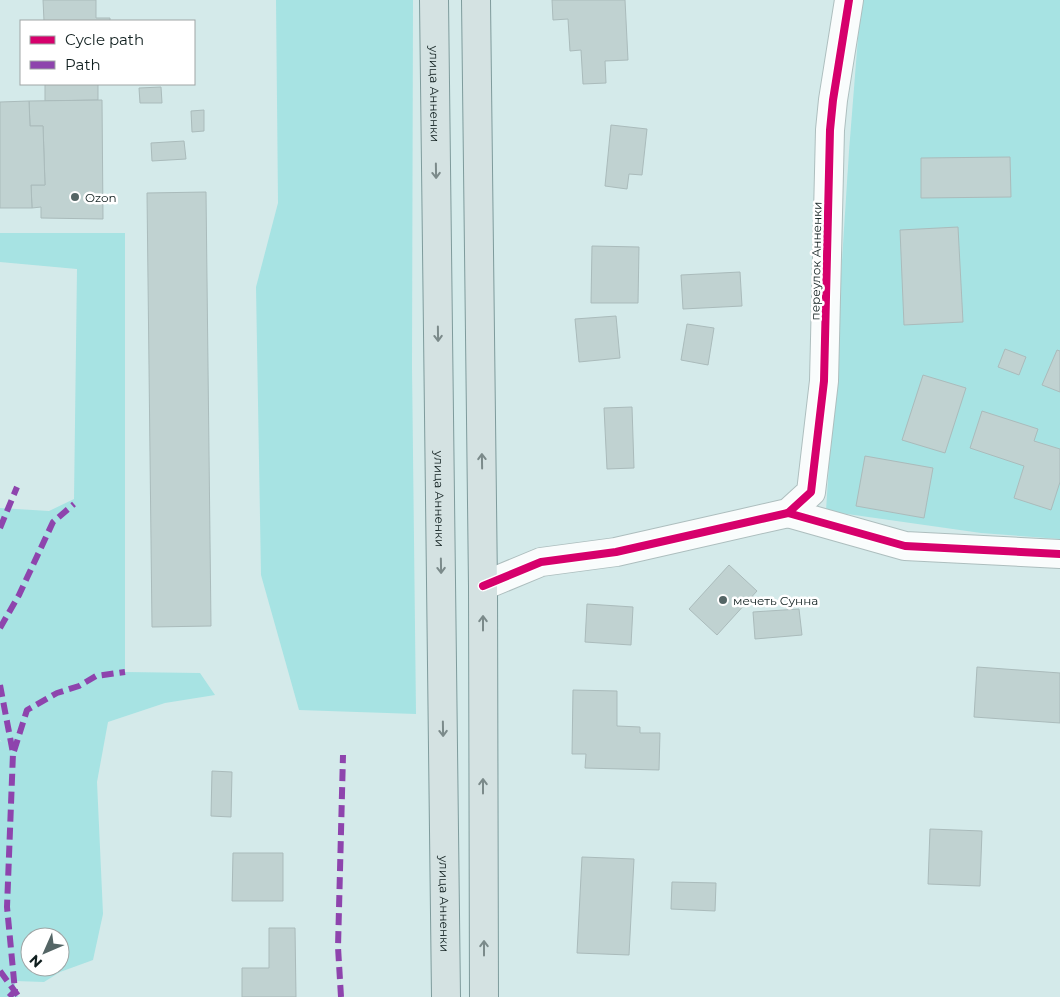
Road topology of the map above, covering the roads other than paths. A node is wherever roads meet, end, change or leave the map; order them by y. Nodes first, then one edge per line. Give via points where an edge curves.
1 (434, 0) edge
2 (476, 0) edge
3 (849, 0) edge
4 (788, 514) junction
5 (1060, 554) edge
6 (483, 586) junction
7 (446, 997) edge
8 (484, 997) edge

1 -> 7 main road, улица Анненки
6 -> 2 main road
3 - 4 street, переулок Анненки via 832,100 824,381 818,443 811,492
4 - 5 street via 905,546
4 - 6 street via 616,552 541,562
8 -> 6 main road

